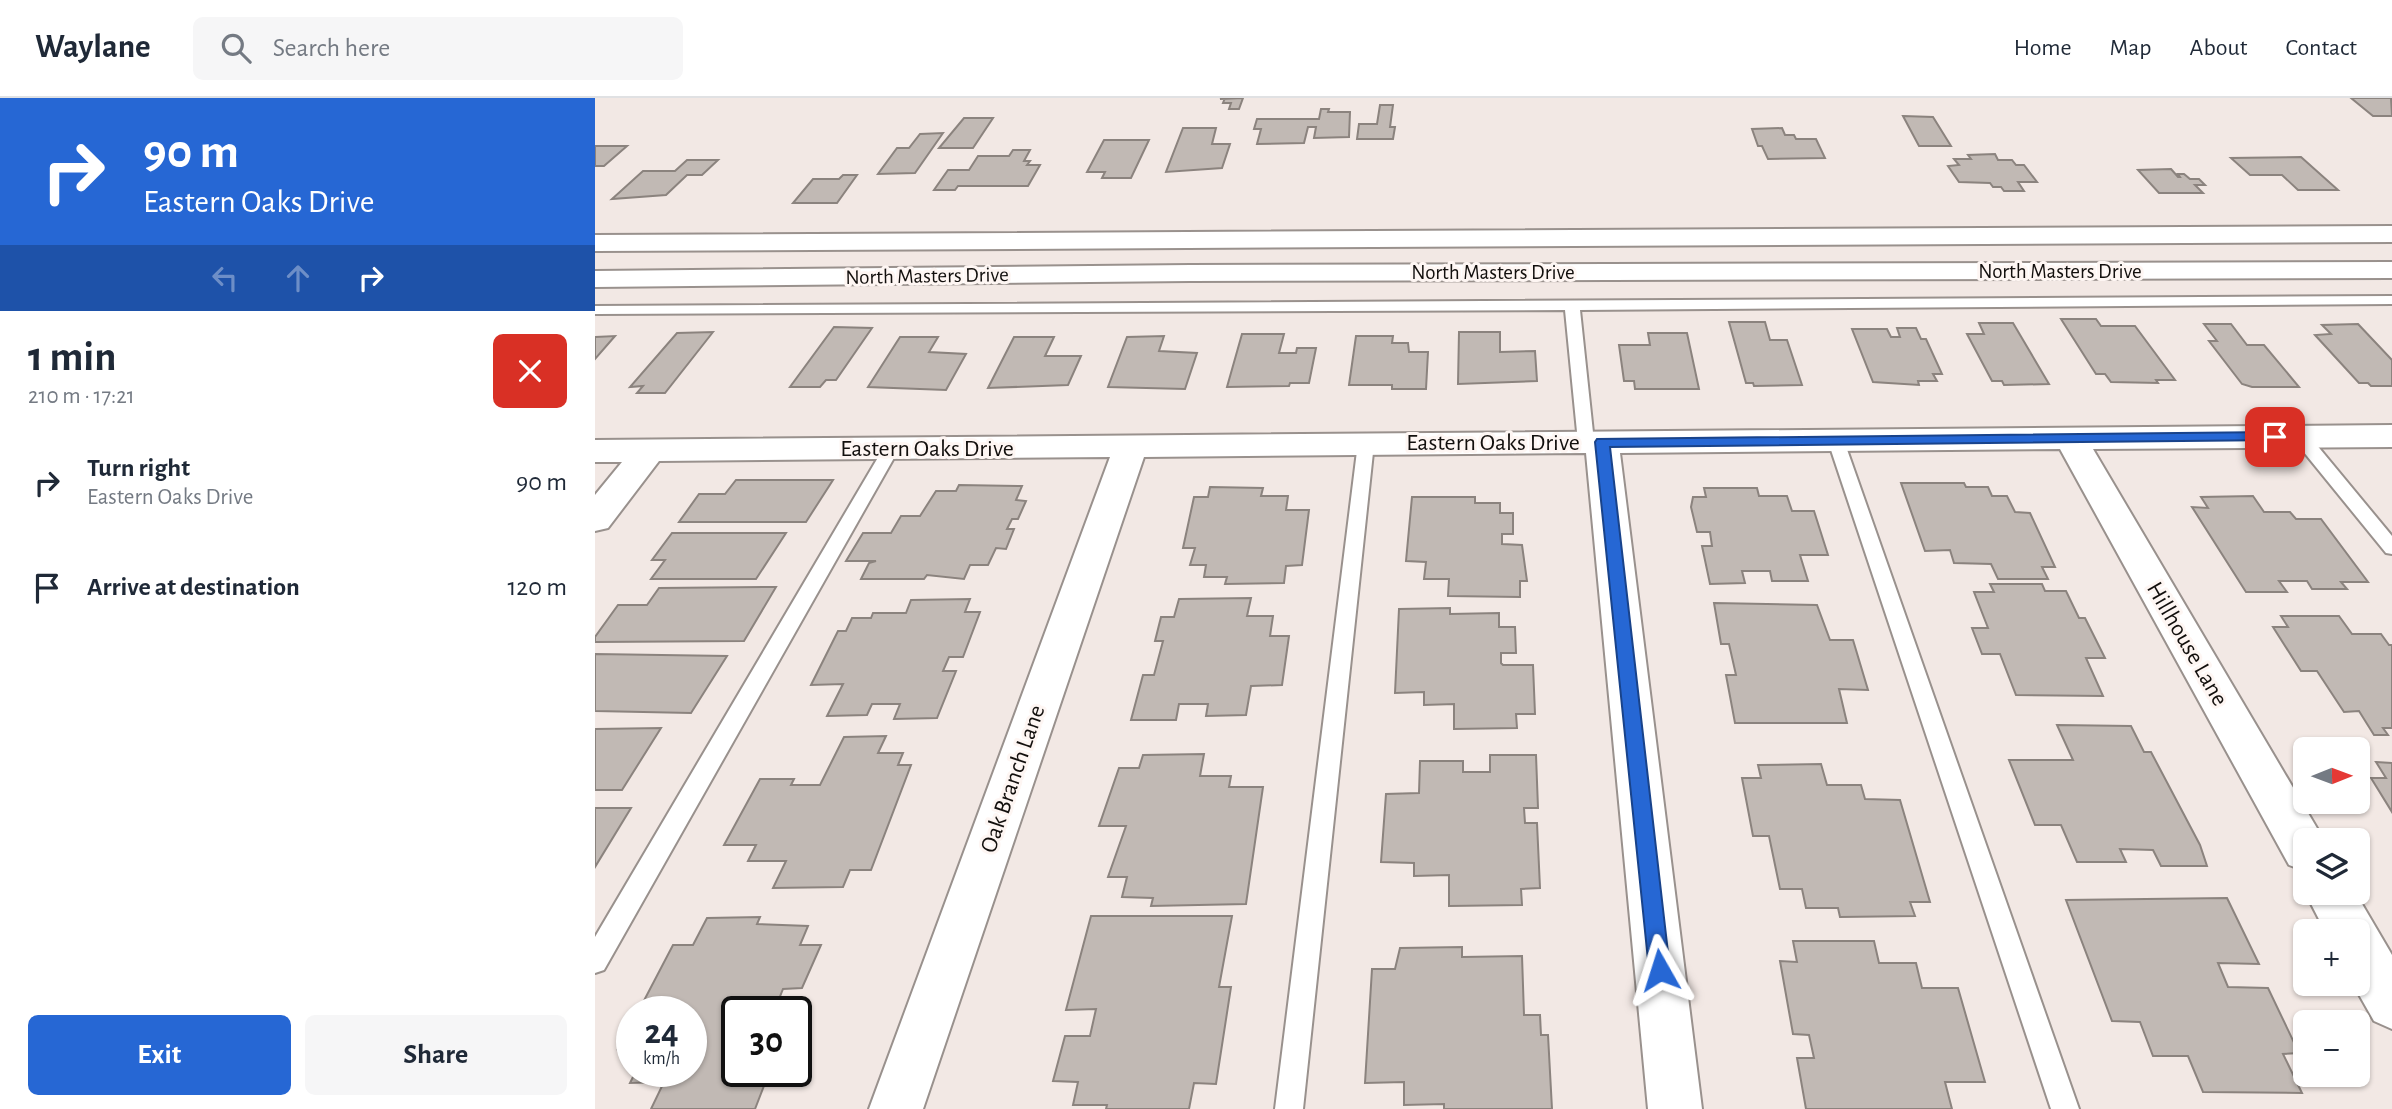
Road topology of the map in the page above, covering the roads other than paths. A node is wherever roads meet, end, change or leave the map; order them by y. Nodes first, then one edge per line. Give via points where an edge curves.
1 (2392, 234) edge
2 (1849, 236) junction
3 (1203, 239) junction
4 (595, 243) edge
5 (2392, 270) edge
6 (1864, 271) junction
7 (1190, 273) junction
8 (595, 279) edge
9 (2392, 300) edge
10 (1572, 306) junction
11 (595, 310) edge
12 (2300, 436) junction
13 (2392, 436) edge
14 (2070, 438) junction
15 (1836, 441) junction
16 (1594, 442) junction
17 (1366, 443) junction
18 (1130, 448) junction
19 (891, 449) junction
20 (650, 450) junction
21 (595, 451) edge
22 (595, 519) edge
23 (2392, 548) edge
24 (2293, 829) edge
25 (595, 961) edge
26 (2370, 965) edge
27 (2392, 1003) edge
28 (897, 1109) edge
29 (1289, 1109) edge
30 (1675, 1109) edge
31 (2065, 1109) edge

1 - 2 main road, North Masters Drive
2 - 3 main road, North Masters Drive
2 - 6 main road
3 - 4 main road, North Masters Drive
3 - 7 main road
5 - 6 main road, North Masters Drive
6 - 7 main road, North Masters Drive
7 - 8 main road, North Masters Drive
9 - 10 lane
10 - 11 lane
10 - 16 lane
12 - 13 main road, Eastern Oaks Drive
12 - 14 main road, Eastern Oaks Drive
12 - 23 lane
14 - 15 main road, Eastern Oaks Drive
14 - 24 main road, Hillhouse Lane
15 - 16 main road, Eastern Oaks Drive
15 - 31 lane
16 - 17 main road, Eastern Oaks Drive
16 - 30 main road
17 - 18 main road, Eastern Oaks Drive
17 - 29 lane
18 - 19 main road, Eastern Oaks Drive
18 - 28 main road, Oak Branch Lane
19 - 20 main road, Eastern Oaks Drive
19 - 25 lane
20 - 21 main road, Eastern Oaks Drive
20 - 22 main road
26 - 27 main road

